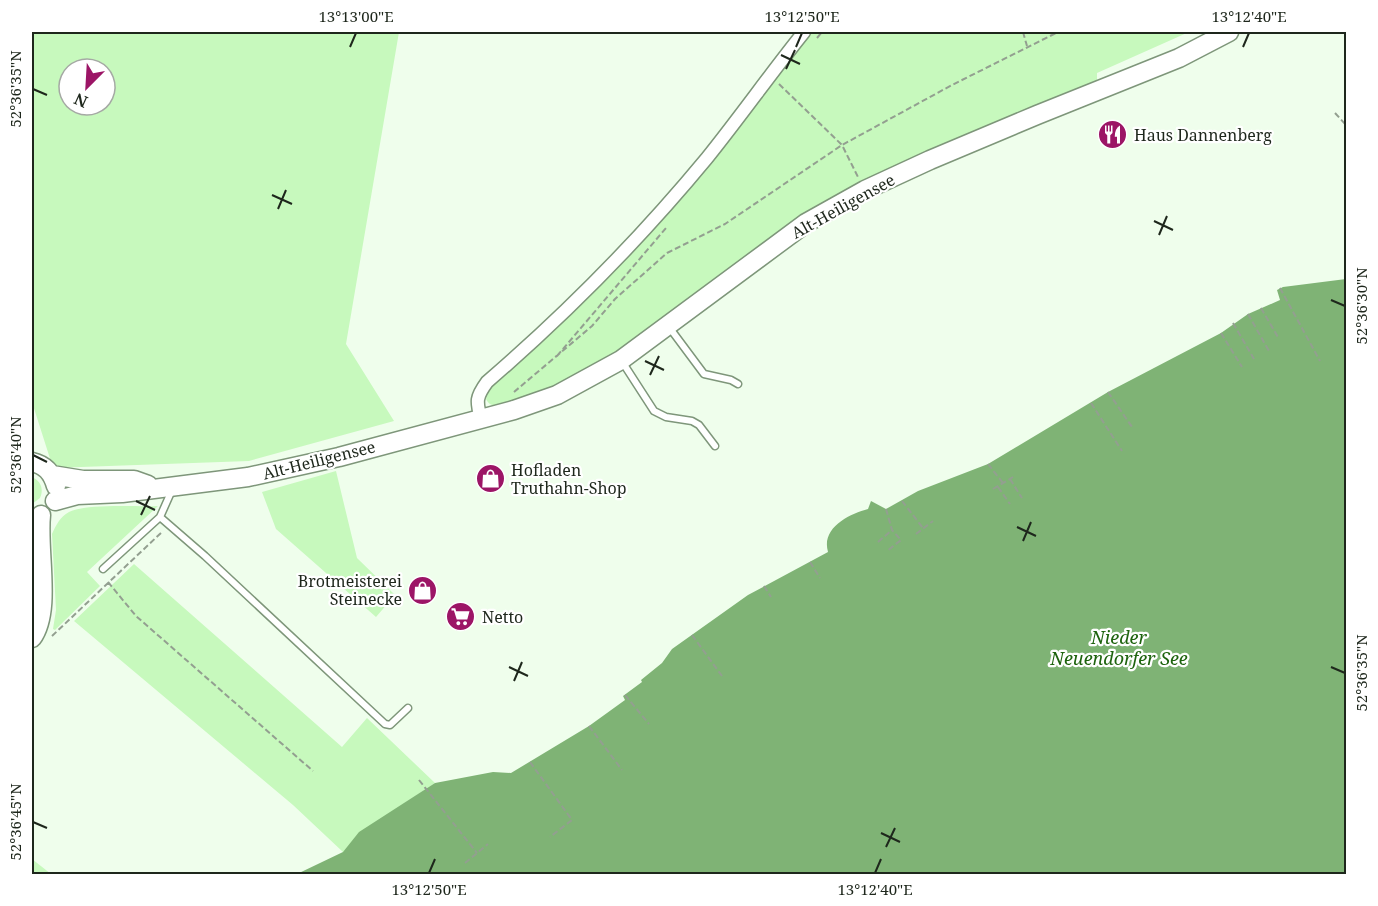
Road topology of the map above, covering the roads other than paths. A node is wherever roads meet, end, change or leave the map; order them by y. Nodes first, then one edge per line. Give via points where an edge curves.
1 (804, 32) edge
2 (1229, 32) edge
3 (667, 324) junction
4 (621, 360) junction
5 (738, 384) dead end
6 (481, 419) junction
7 (715, 446) dead end
8 (39, 464) edge
9 (128, 487) junction
10 (165, 487) junction
11 (55, 501) junction
12 (36, 517) edge
13 (160, 517) junction
14 (103, 569) dead end
15 (32, 638) edge
16 (408, 708) dead end

1 - 6 street via 708,156 612,266 487,382 478,395
2 - 3 main road, Alt-Heiligensee via 1179,58 865,190 806,223
3 - 4 main road, Alt-Heiligensee
3 - 5 lane via 704,374
4 - 6 main road, Alt-Heiligensee via 557,395
4 - 7 lane via 654,411 699,425
6 - 10 main road, Alt-Heiligensee via 224,482
8 - 9 main road via 82,480
8 - 11 main road via 57,486
9 - 10 main road
9 - 11 main road
10 - 13 lane
11 - 12 main road
12 - 15 main road via 42,609
13 - 14 lane
13 - 16 lane via 385,724 390,725

